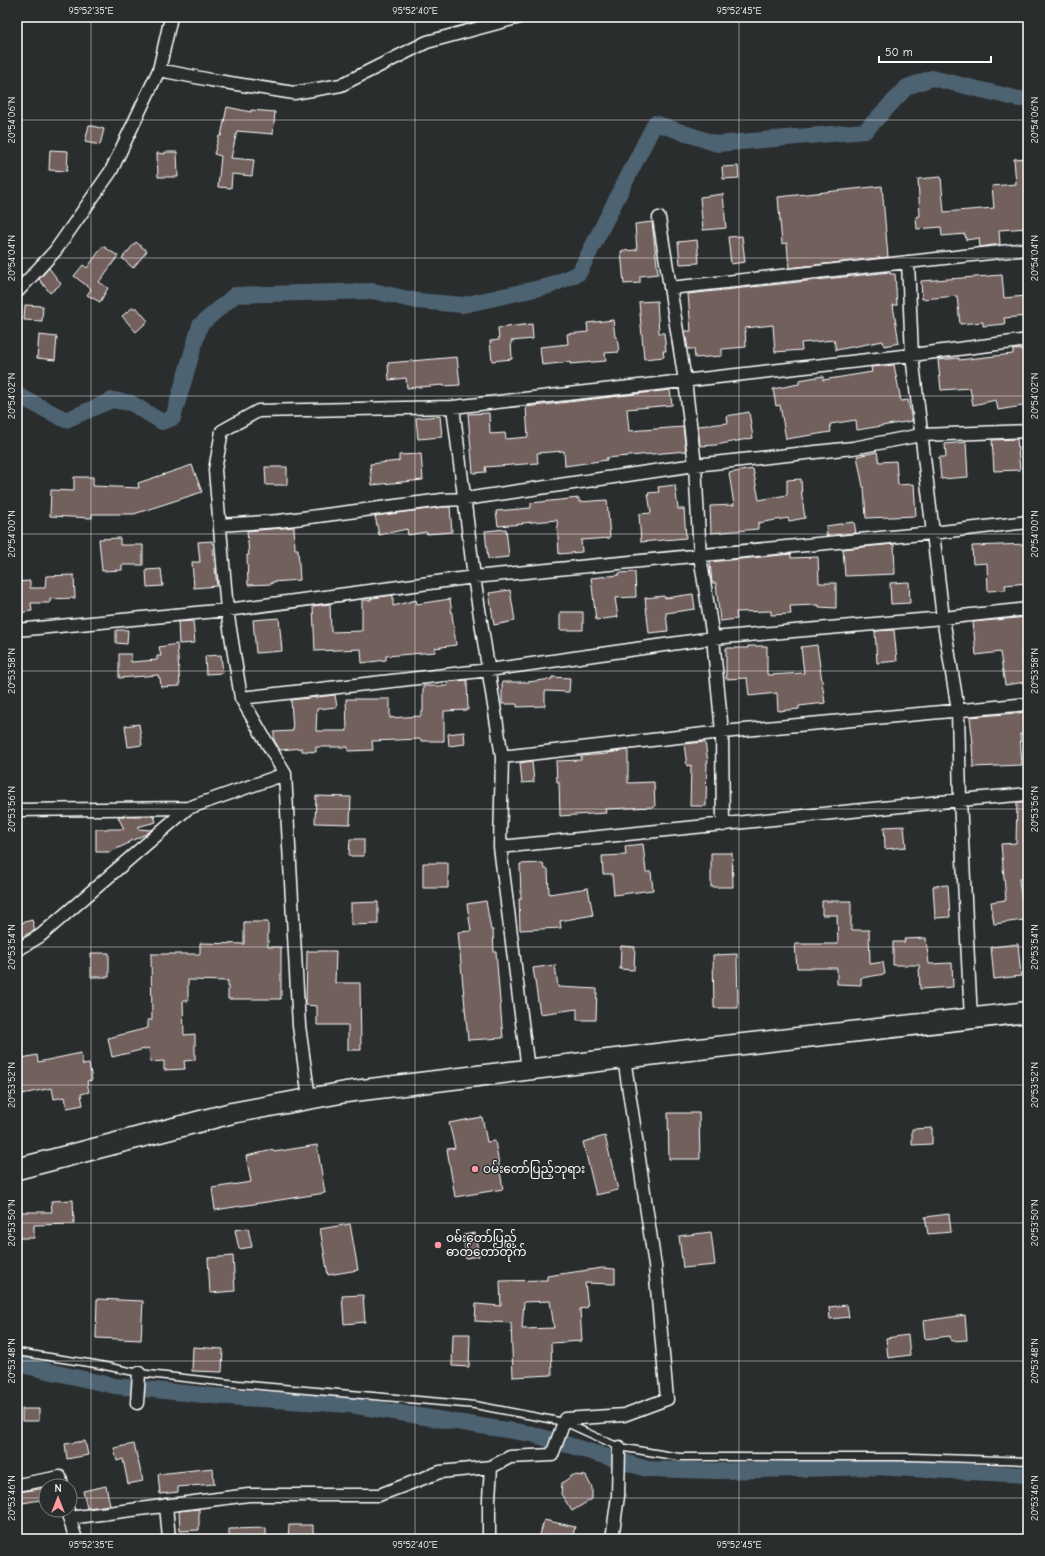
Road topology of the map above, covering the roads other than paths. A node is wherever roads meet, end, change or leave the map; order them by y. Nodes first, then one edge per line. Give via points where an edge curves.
1 (171, 17) edge
2 (520, 17) edge
3 (159, 70) junction
4 (659, 218) dead end
5 (1028, 249) edge
6 (908, 262) junction
7 (670, 288) junction
8 (17, 292) edge
9 (1028, 340) edge
10 (912, 355) junction
11 (685, 381) junction
12 (453, 407) junction
13 (1028, 431) edge
14 (921, 435) junction
15 (695, 465) junction
16 (464, 499) junction
17 (1028, 522) edge
18 (220, 525) junction
19 (932, 533) junction
20 (700, 556) junction
21 (474, 578) junction
22 (1028, 609) edge
23 (227, 610) junction
24 (943, 618) junction
25 (17, 630) edge
26 (713, 638) junction
27 (489, 670) junction
28 (241, 698) junction
29 (1028, 704) edge
30 (958, 710) junction
31 (722, 732) junction
32 (502, 757) junction
33 (285, 774) junction
34 (1028, 794) edge
35 (960, 800) junction
36 (188, 808) junction
37 (17, 810) edge
38 (723, 825) junction
39 (500, 847) junction
40 (17, 950) edge
41 (1028, 1012) edge
42 (971, 1019) junction
43 (624, 1058) junction
44 (528, 1070) junction
45 (310, 1098) junction
46 (17, 1169) edge
47 (17, 1352) edge
48 (139, 1373) junction
49 (137, 1403) dead end
50 (562, 1426) junction
51 (619, 1451) junction
52 (1028, 1461) edge
53 (491, 1468) junction
54 (38, 1481) edge
55 (17, 1485) edge
56 (166, 1505) junction
57 (78, 1513) edge
58 (69, 1518) edge
59 (76, 1539) edge
60 (169, 1539) edge
61 (489, 1539) edge
62 (612, 1539) edge

1 - 3 street
2 - 3 street via 427,42 341,85 294,93
3 - 8 street via 111,171 55,251
4 - 7 street
5 - 6 street
6 - 7 street
6 - 10 street
7 - 11 street
9 - 10 street
10 - 11 street
10 - 14 street
11 - 12 street
11 - 15 street
12 - 16 street
12 - 18 street via 258,411 222,431 215,470
13 - 14 street
14 - 15 street via 853,448
14 - 19 street
15 - 16 street
15 - 20 street
16 - 18 street via 279,521
16 - 21 street
17 - 19 street
18 - 23 street
19 - 20 street
19 - 24 street
20 - 21 street
20 - 26 street
21 - 23 street
21 - 27 street
22 - 24 street
23 - 25 street
23 - 28 street
24 - 26 street
24 - 30 street
26 - 27 street
26 - 31 street
27 - 28 street
27 - 32 street
28 - 33 street
29 - 30 street
30 - 31 street
30 - 35 street
31 - 32 street
31 - 38 street
32 - 39 street
33 - 36 street
33 - 45 street via 299,1026
34 - 35 street
35 - 38 street
35 - 42 street
36 - 37 street
36 - 40 street via 40,936
38 - 39 street
39 - 44 street
41 - 42 highway
42 - 43 highway
43 - 44 highway
43 - 50 street via 656,1266 667,1399 624,1415 565,1419
44 - 45 highway
45 - 46 highway via 232,1113
47 - 48 lane
48 - 49 street
48 - 50 lane via 476,1405
50 - 51 lane
50 - 53 street via 552,1455 510,1457
51 - 52 lane via 679,1457 911,1457
51 - 62 street via 618,1496
53 - 56 street via 440,1472 379,1495 249,1495
53 - 61 street via 488,1500
54 - 55 street
56 - 57 street
56 - 60 street
58 - 59 street

